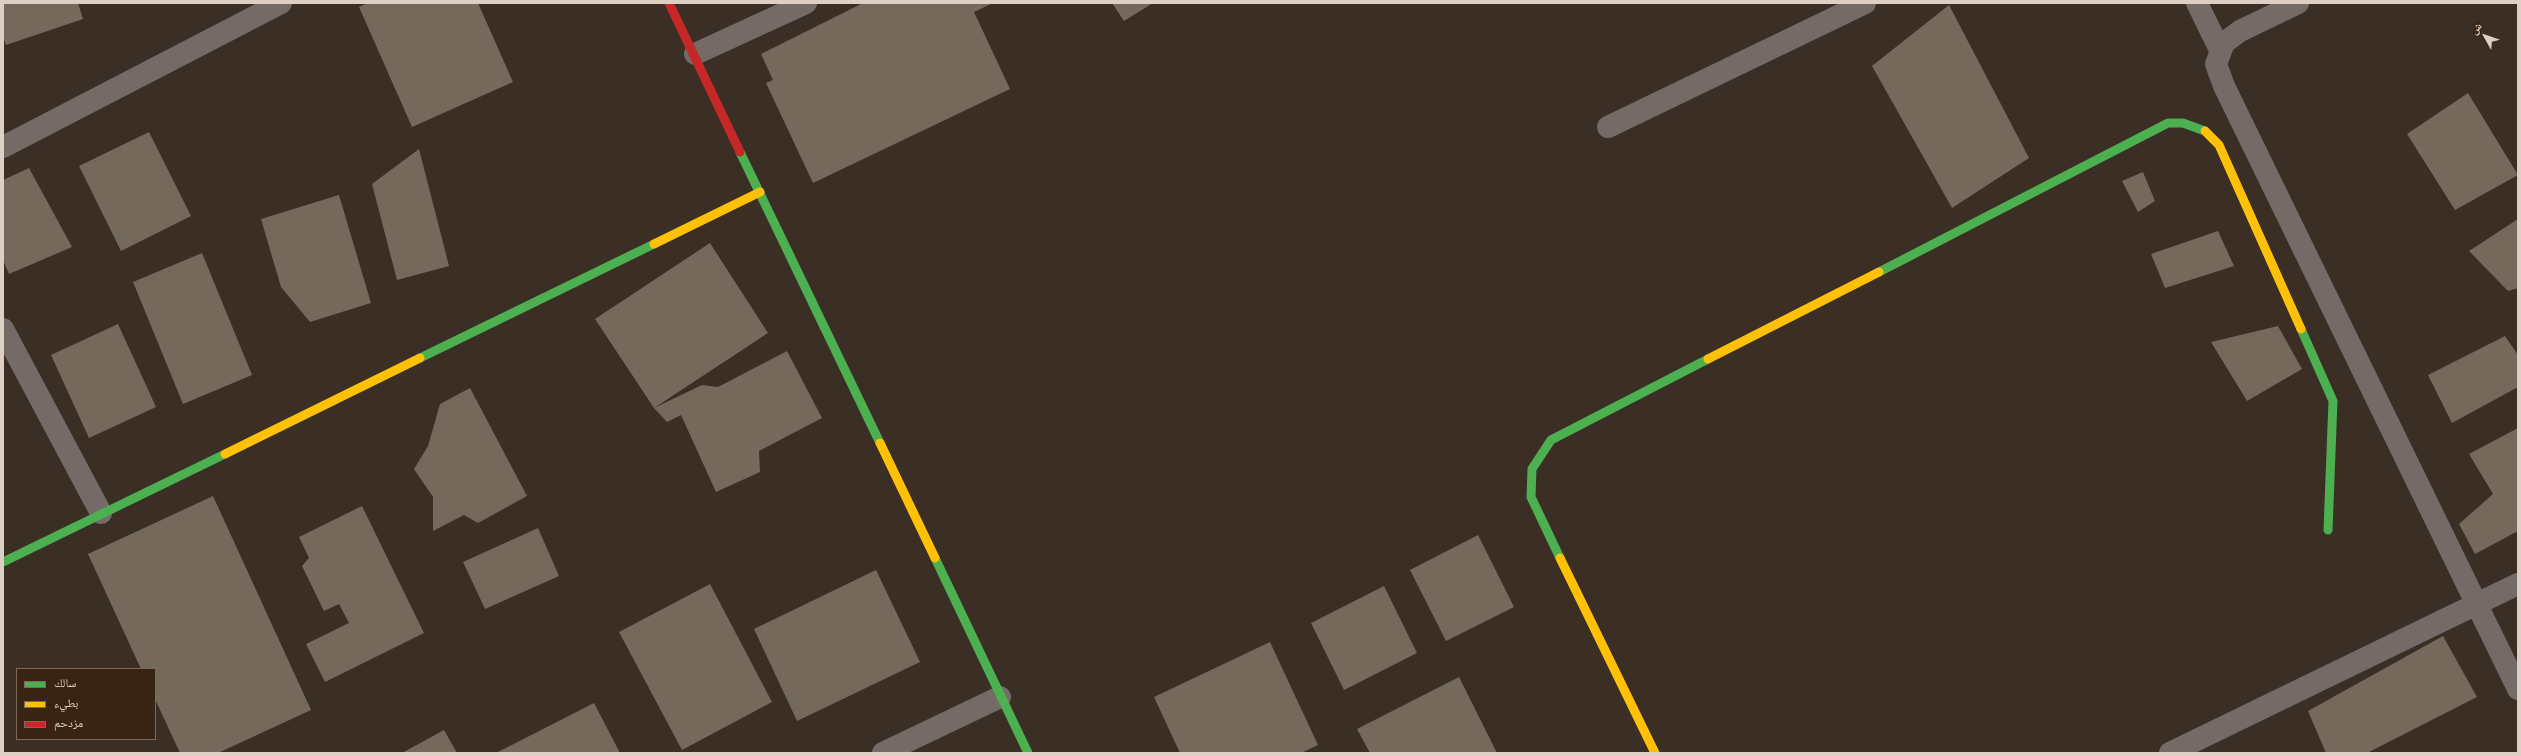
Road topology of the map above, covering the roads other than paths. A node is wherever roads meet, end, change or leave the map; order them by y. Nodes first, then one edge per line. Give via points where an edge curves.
1 (281, 3) edge
2 (669, 3) edge
3 (806, 3) edge
4 (1865, 3) edge
5 (2197, 3) edge
6 (2298, 3) edge
7 (2220, 50) junction
8 (695, 54) junction
9 (1608, 127) dead end
10 (3, 147) edge
11 (760, 192) junction
12 (3, 329) edge
13 (101, 513) junction
14 (2328, 530) dead end
15 (3, 562) edge
16 (2518, 584) edge
17 (2477, 604) junction
18 (2518, 689) edge
19 (1000, 696) junction
20 (883, 753) edge
21 (1028, 753) edge
22 (1655, 753) edge
23 (2170, 753) edge

1 - 10 street
2 - 8 street
3 - 8 street
4 - 9 street
5 - 7 street
6 - 7 street via 2240,31
7 - 17 street via 2216,64 2224,86
8 - 11 street
11 - 13 street
11 - 19 street
12 - 13 street
13 - 15 street
14 - 22 street via 2333,401 2219,145 2204,130 2183,122 2168,123 1551,440 1532,469 1531,497
16 - 17 street
17 - 18 street
17 - 23 street
19 - 20 street
19 - 21 street

